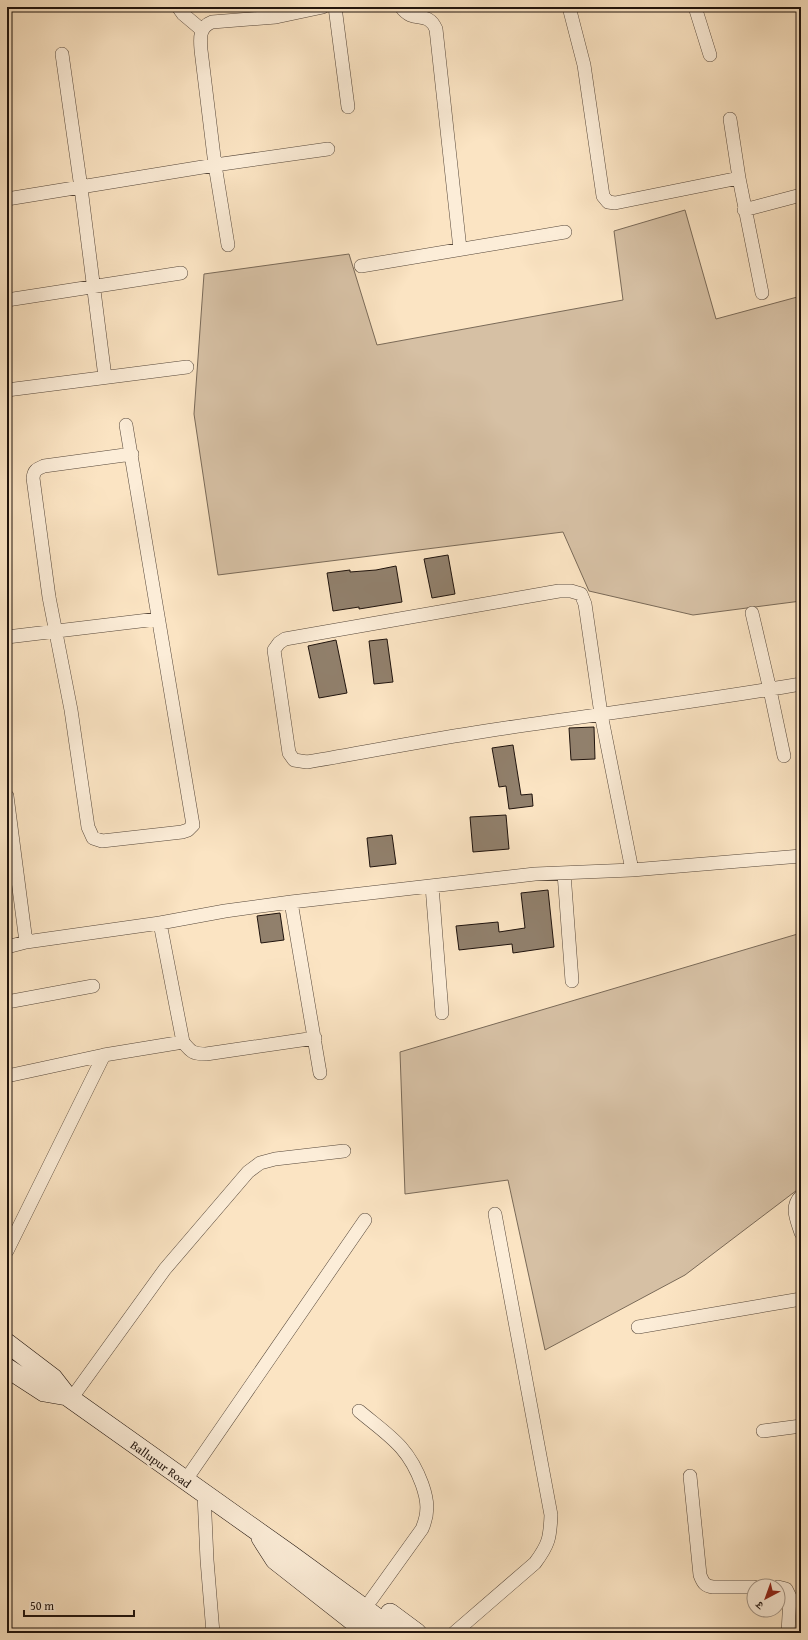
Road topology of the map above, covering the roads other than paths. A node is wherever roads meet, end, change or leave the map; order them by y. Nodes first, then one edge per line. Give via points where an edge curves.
1 (178, 7) edge
2 (323, 7) edge
3 (335, 7) edge
4 (401, 7) edge
5 (569, 7) edge
6 (695, 7) edge
7 (276, 12) edge
8 (202, 30) junction
9 (62, 54) dead end
10 (710, 55) dead end
11 (348, 107) dead end
12 (730, 119) dead end
13 (328, 149) dead end
14 (215, 165) junction
15 (739, 178) junction
16 (81, 188) junction
17 (801, 195) edge
18 (7, 199) edge
19 (744, 210) junction
20 (565, 232) dead end
21 (228, 245) dead end
22 (460, 249) junction
23 (361, 266) dead end
24 (181, 273) dead end
25 (94, 287) junction
26 (762, 293) dead end
27 (7, 300) edge
28 (187, 367) dead end
29 (106, 377) junction
30 (7, 390) edge
31 (126, 426) dead end
32 (132, 454) junction
33 (752, 613) dead end
34 (157, 619) junction
35 (54, 631) junction
36 (7, 637) edge
37 (801, 684) edge
38 (770, 690) junction
39 (601, 714) junction
40 (784, 756) dead end
41 (7, 796) edge
42 (801, 856) edge
43 (632, 870) junction
44 (564, 873) junction
45 (432, 886) junction
46 (291, 902) junction
47 (160, 923) junction
48 (26, 942) junction
49 (7, 947) edge
50 (572, 981) dead end
51 (93, 986) dead end
52 (7, 1002) edge
53 (442, 1013) dead end
54 (315, 1038) junction
55 (183, 1042) junction
56 (104, 1055) junction
57 (320, 1073) dead end
58 (7, 1076) edge
59 (344, 1151) dead end
60 (801, 1196) edge
61 (495, 1214) dead end
62 (365, 1220) dead end
63 (801, 1232) edge
64 (11, 1233) edge
65 (7, 1251) edge
66 (801, 1299) edge
67 (638, 1327) dead end
68 (7, 1343) edge
69 (7, 1368) edge
70 (48, 1385) junction
71 (69, 1398) junction
72 (359, 1411) dead end
73 (801, 1426) edge
74 (763, 1431) dead end
75 (690, 1476) dead end
76 (185, 1481) junction
77 (204, 1494) junction
78 (256, 1530) junction
79 (746, 1587) edge
80 (786, 1589) edge
81 (371, 1600) junction
82 (213, 1633) edge
83 (368, 1633) edge
84 (398, 1633) edge
85 (417, 1633) edge
86 (454, 1633) edge
87 (788, 1633) edge

1 - 8 street
2 - 7 street
3 - 11 street
4 - 22 street via 407,14 428,18 436,29
5 - 15 street via 584,65 603,196 608,202 615,203
6 - 10 street
7 - 8 street via 212,22
8 - 14 street via 201,50
9 - 16 street
12 - 15 street
13 - 14 street
14 - 16 street
14 - 21 street
15 - 19 street
16 - 18 street
16 - 25 street
17 - 19 street
19 - 26 street
20 - 22 street
22 - 23 street
24 - 25 street
25 - 27 street
25 - 29 street
28 - 29 street
29 - 30 street
31 - 32 street
32 - 34 street
32 - 35 street via 44,466 33,473
33 - 38 street
34 - 35 street
34 - 35 street via 193,825 182,832 133,838 102,841 93,838 90,833 71,710
35 - 36 street
37 - 38 street
38 - 39 street
38 - 40 street
39 - 39 street via 585,604 581,594 571,590 285,639 274,650 289,753 294,760 300,762
39 - 43 street
41 - 48 street
42 - 43 street
43 - 44 street
44 - 45 street
44 - 50 street
45 - 46 street
45 - 53 street
46 - 47 street
46 - 54 street
47 - 48 street
47 - 55 street
48 - 49 street
51 - 52 street
54 - 55 street via 206,1054 195,1054
54 - 57 street
55 - 56 street
56 - 58 street
56 - 64 street
59 - 71 street via 275,1159 260,1163 248,1172 165,1269
60 - 63 street via 794,1208
61 - 86 street via 551,1515 550,1536 545,1550 535,1564
62 - 76 street
64 - 65 street
66 - 67 street
68 - 70 main road
69 - 70 main road
70 - 71 main road, Ballupur Road
71 - 76 main road, Ballupur Road
72 - 81 street via 396,1441 407,1454 417,1470 427,1496 428,1509 422,1529
73 - 74 street
75 - 79 street via 700,1575 703,1583 713,1587
76 - 77 main road, Ballupur Road
77 - 78 main road, Ballupur Road
77 - 82 street via 206,1560
78 - 81 main road via 286,1540
78 - 83 main road via 274,1560
78 - 84 main road, Ballupur Road
80 - 87 street via 790,1597
81 - 85 main road

